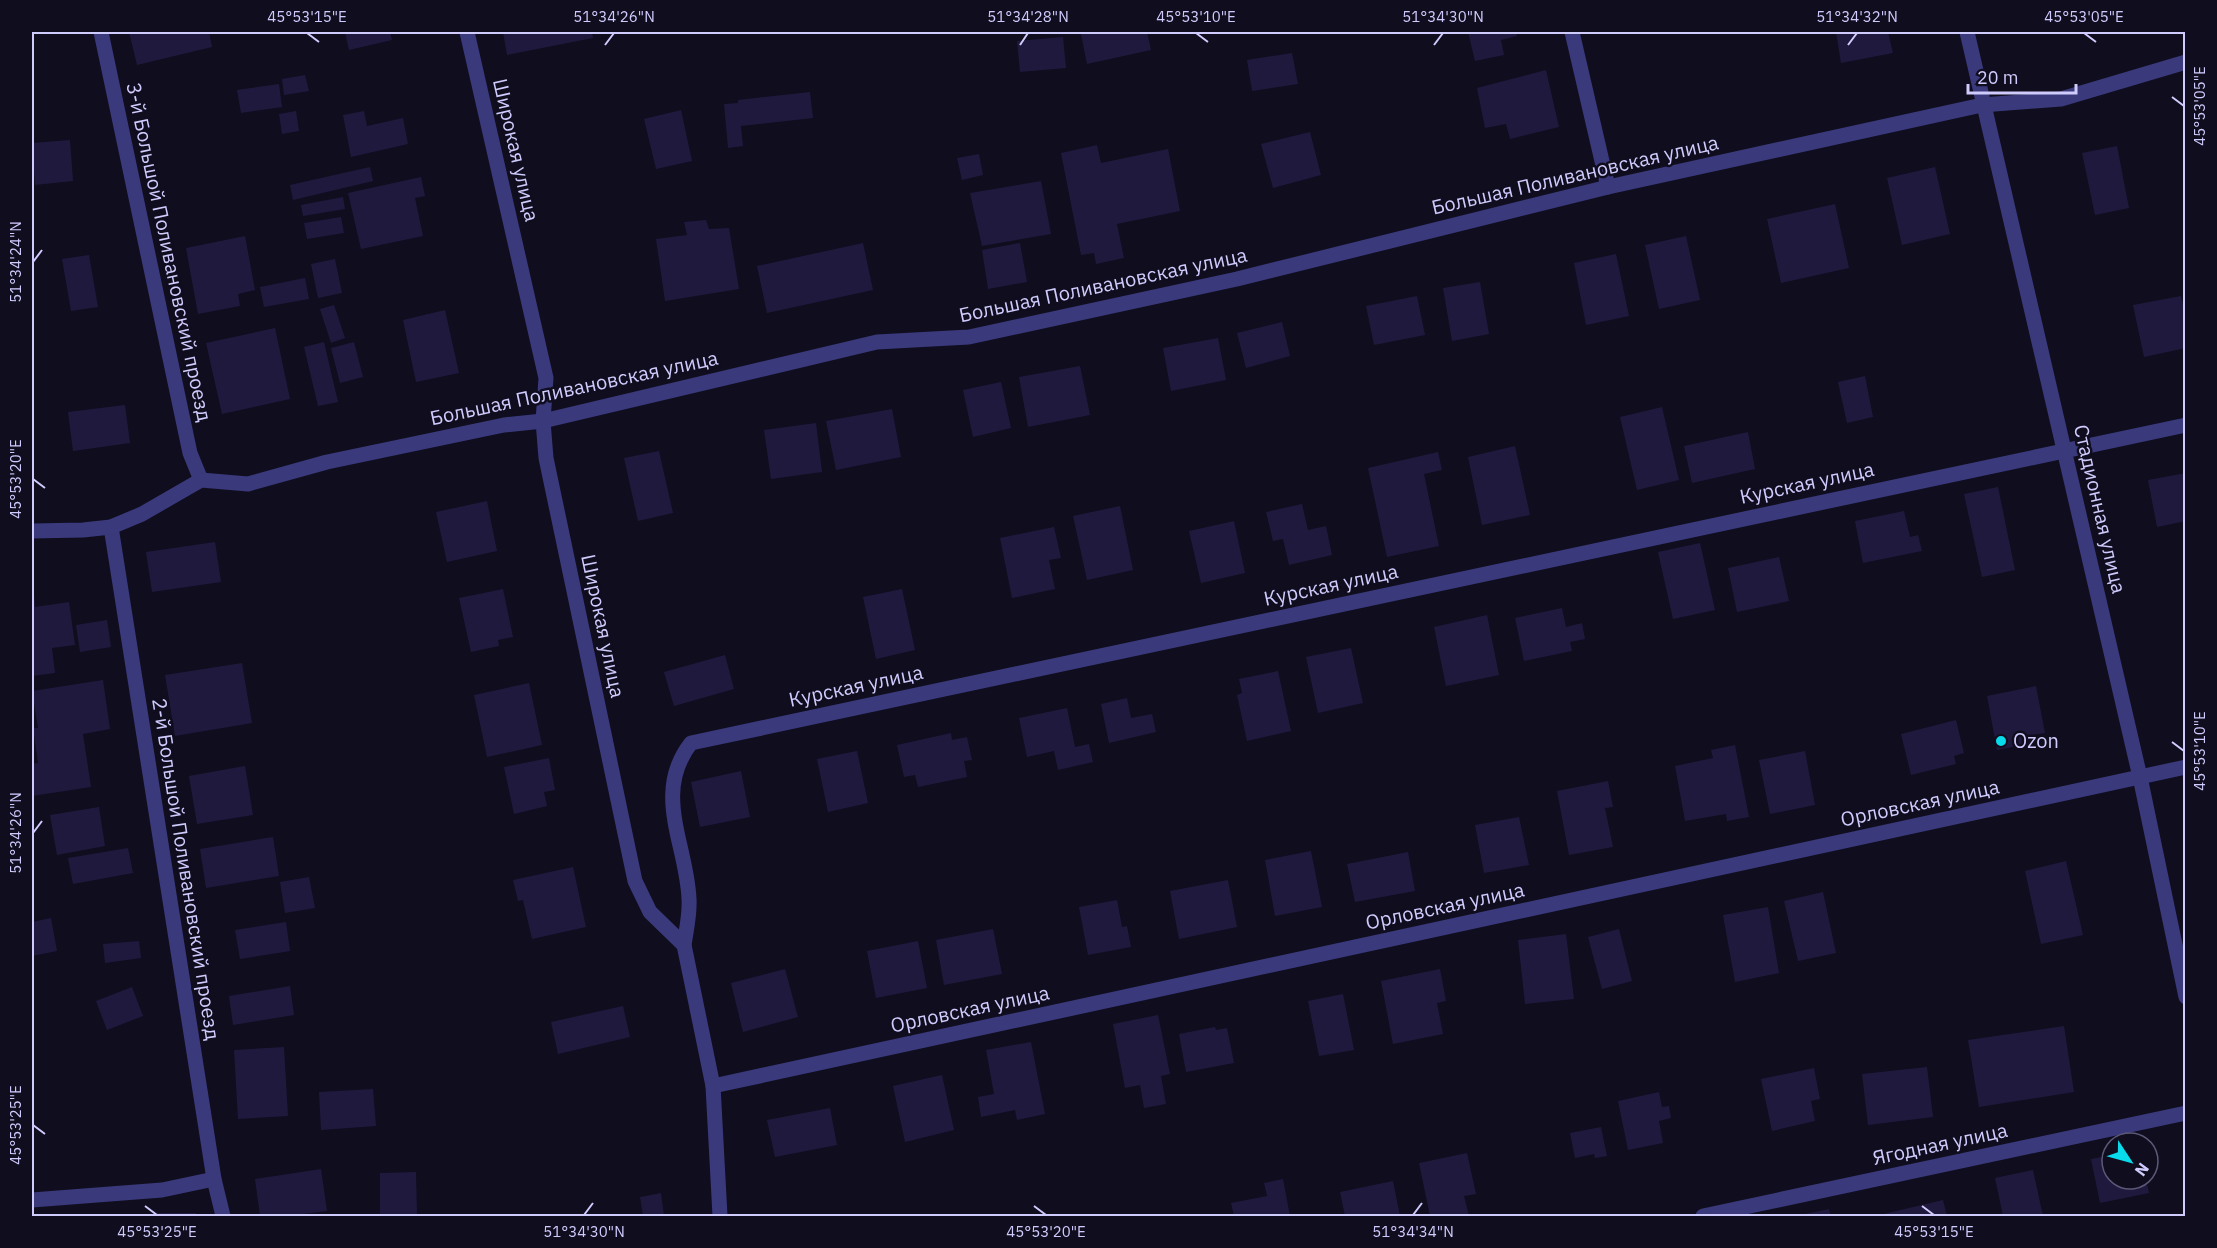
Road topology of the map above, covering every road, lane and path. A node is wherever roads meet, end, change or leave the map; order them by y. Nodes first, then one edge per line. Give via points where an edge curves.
1 (101, 32) edge
2 (467, 32) edge
3 (1572, 32) edge
4 (1967, 32) edge
5 (2186, 62) edge
6 (1982, 105) junction
7 (1608, 187) junction
8 (543, 421) junction
9 (2186, 424) edge
10 (2065, 449) junction
11 (201, 480) junction
12 (111, 527) junction
13 (32, 531) edge
14 (2186, 767) edge
15 (2140, 777) junction
16 (684, 945) junction
17 (2186, 997) edge
18 (713, 1086) junction
19 (2186, 1113) edge
20 (214, 1179) junction
21 (32, 1200) edge
22 (223, 1216) edge
23 (720, 1216) edge
24 (1703, 1216) edge

1 - 11 street, 3-й Большой Поливановский проезд via 190,453
2 - 8 street, Широкая улица via 546,378
3 - 7 street
4 - 6 street, Стадионная улица
5 - 6 street, Большая Поливановская улица via 2061,99
6 - 7 street, Большая Поливановская улица
6 - 10 street, Стадионная улица
7 - 8 street, Большая Поливановская улица via 1237,279 969,337 877,342
8 - 11 street, Большая Поливановская улица via 504,425 327,462 248,484
8 - 16 street, Широкая улица via 546,458 635,881 650,912
9 - 10 street, Курская улица
10 - 15 street, Стадионная улица
10 - 16 street, Курская улица via 691,743 674,772 672,800 689,899
11 - 12 street
12 - 13 street
12 - 20 street, 2-й Большой Поливановский проезд
14 - 15 street, Орловская улица
15 - 17 street, Стадионная улица
15 - 18 street, Орловская улица
16 - 18 street
18 - 23 street
19 - 24 street, Ягодная улица
20 - 21 street via 162,1190
20 - 22 street, 2-й Большой Поливановский проезд

